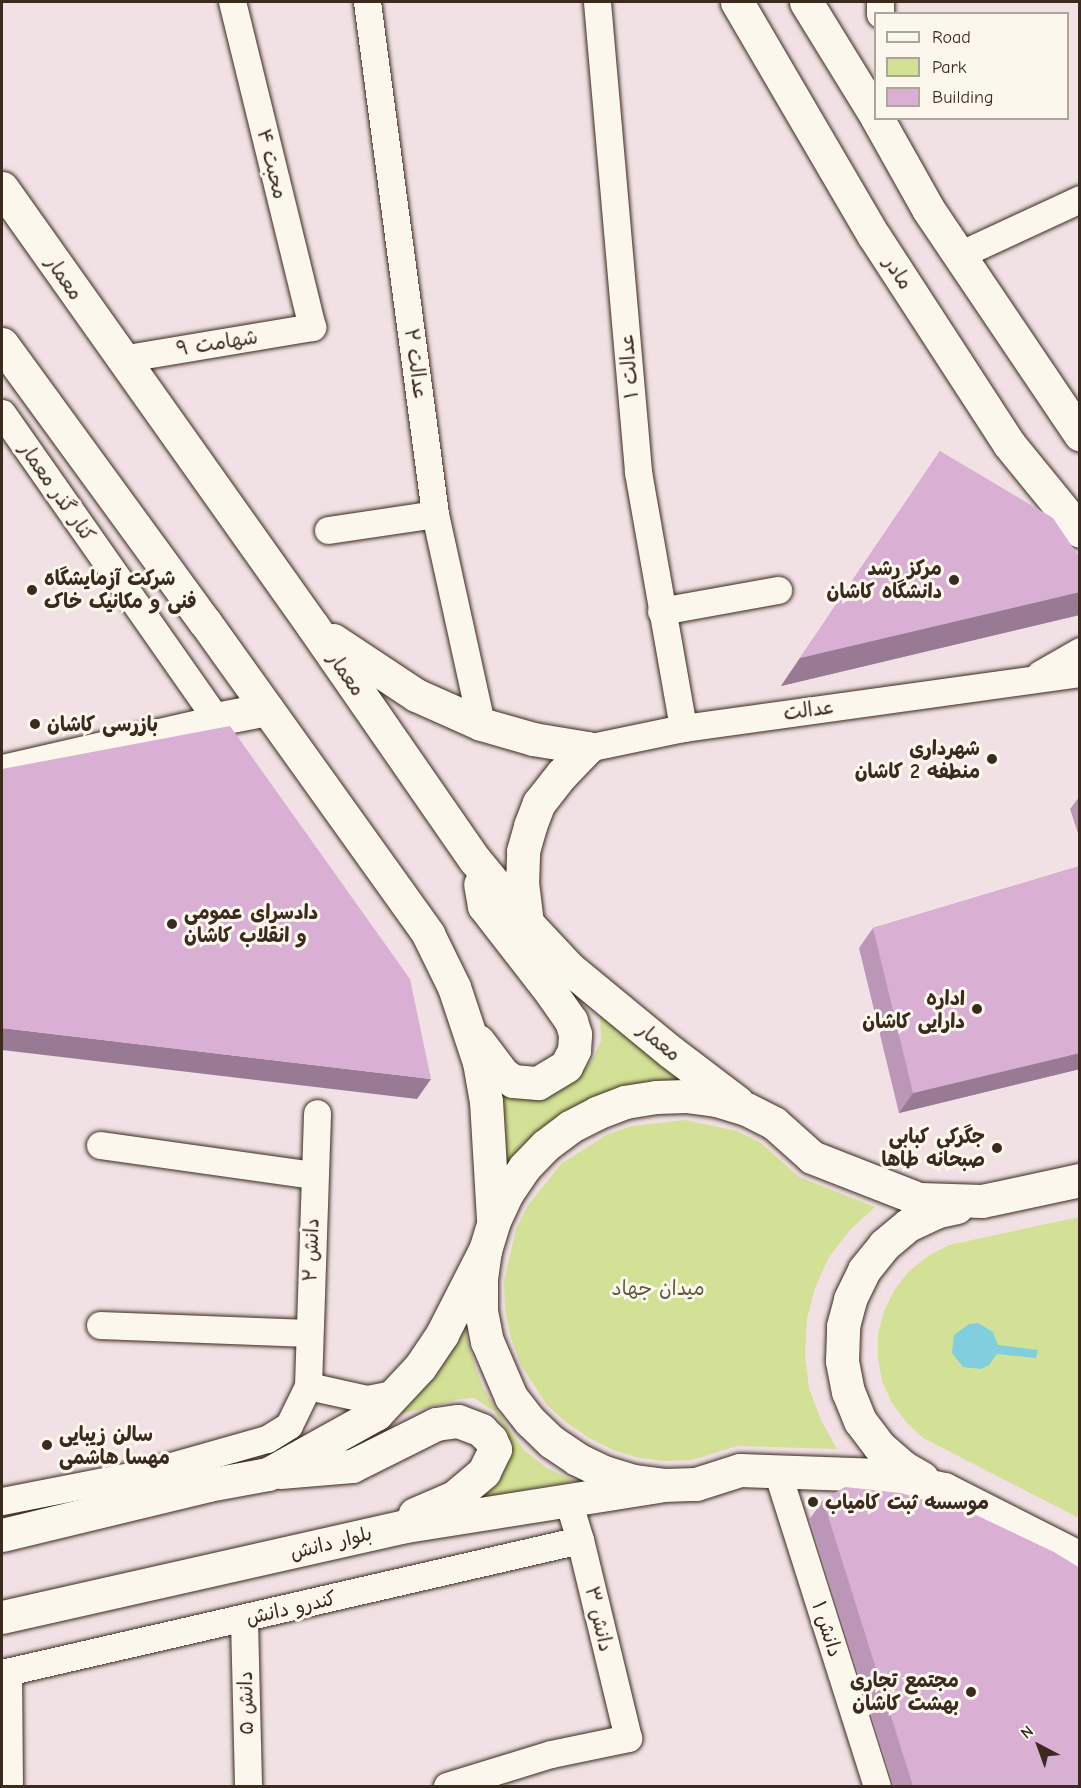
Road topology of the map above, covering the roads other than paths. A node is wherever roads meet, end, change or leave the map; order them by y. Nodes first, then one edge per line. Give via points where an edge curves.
1 (232, 2) edge
2 (367, 2) edge
3 (597, 2) edge
4 (737, 2) edge
5 (806, 2) edge
6 (874, 112) edge
7 (879, 120) edge
8 (2, 188) edge
9 (1080, 199) edge
10 (958, 255) junction
11 (312, 327) joint
12 (2, 344) edge
13 (121, 359) junction
14 (2, 413) edge
15 (1075, 419) edge
16 (435, 514) junction
17 (328, 530) dead end
18 (1080, 531) edge
19 (778, 590) dead end
20 (661, 611) junction
21 (312, 625) junction
22 (1080, 651) edge
23 (1080, 674) edge
24 (1032, 679) junction
25 (267, 709) junction
26 (216, 719) junction
27 (481, 724) junction
28 (683, 728) junction
29 (587, 748) junction
30 (2, 768) edge
31 (475, 860) junction
32 (527, 923) junction
33 (469, 1027) junction
34 (746, 1109) junction
35 (317, 1113) dead end
36 (100, 1145) dead end
37 (313, 1174) junction
38 (1080, 1180) edge
39 (982, 1201) junction
40 (489, 1235) junction
41 (100, 1325) dead end
42 (308, 1333) junction
43 (308, 1386) junction
44 (398, 1393) junction
45 (777, 1471) junction
46 (268, 1473) junction
47 (664, 1485) junction
48 (944, 1489) junction
49 (568, 1500) junction
50 (2, 1501) edge
51 (2, 1535) edge
52 (361, 1536) junction
53 (580, 1540) junction
54 (1080, 1558) edge
55 (2, 1617) edge
56 (244, 1620) junction
57 (5, 1673) edge
58 (9, 1786) edge
59 (248, 1786) edge
60 (447, 1786) edge
61 (877, 1786) edge

1 - 11 street, محبت ۴
2 - 16 street, عدالت ۲
3 - 20 street, عدالت ۱ via 638,472
4 - 18 main road, مادر via 874,236 1009,444
5 - 6 main road
7 - 10 main road
8 - 13 main road, معمار
9 - 10 street
10 - 15 main road
11 - 13 street, شهامت ۹
12 - 25 main road
13 - 21 main road, معمار
14 - 26 street, کنار گذر معمار
16 - 17 street
16 - 27 street, عدالت ۲
19 - 20 street
20 - 28 street, عدالت ۱
21 - 27 main road via 416,695
21 - 31 main road, معمار
22 - 24 street
23 - 24 street, عدالت
24 - 28 street, عدالت
25 - 26 main road
25 - 33 main road via 428,934
26 - 30 street
27 - 29 main road via 533,739
28 - 29 street, عدالت
29 - 32 main road via 539,803 530,826 523,851
31 - 32 main road, معمار
31 - 33 main road via 484,906 572,1021 574,1050 566,1066 551,1077 524,1084 503,1074
32 - 34 main road, معمار via 569,968
33 - 40 main road via 486,1101
34 - 39 main road via 774,1123 812,1157 908,1195 919,1199
34 - 40 main road via 716,1100 676,1096 626,1102 597,1113 545,1146 524,1168 507,1193
35 - 37 street, دانش ۲
36 - 37 street
37 - 42 street, دانش ۲
38 - 39 main road
39 - 48 main road via 938,1211 908,1225 884,1245 864,1270 843,1326 842,1361 848,1392 860,1421 879,1446 903,1467
40 - 44 main road via 442,1334
40 - 47 main road via 481,1280 481,1311 500,1375 517,1405 552,1442 577,1459 633,1481
41 - 42 street
42 - 43 street, دانش ۲
43 - 44 street via 367,1399
43 - 50 street via 290,1425 267,1439 150,1472
44 - 46 main road via 376,1414
45 - 47 main road via 740,1470 696,1484
45 - 48 main road via 880,1475
45 - 61 street, دانش ۱
46 - 51 main road
46 - 52 main road via 352,1466 436,1424 459,1421 481,1430 491,1440 495,1449 491,1462 471,1484 432,1508
47 - 49 main road, بلوار دانش
48 - 54 main road
49 - 52 main road, بلوار دانش
49 - 53 street, دانش ۳
52 - 55 main road, بلوار دانش
53 - 56 street, کندرو دانش
53 - 60 street, دانش ۳ via 628,1737 551,1754
56 - 57 street, کندرو دانش
56 - 59 street, دانش ۵
57 - 58 street

